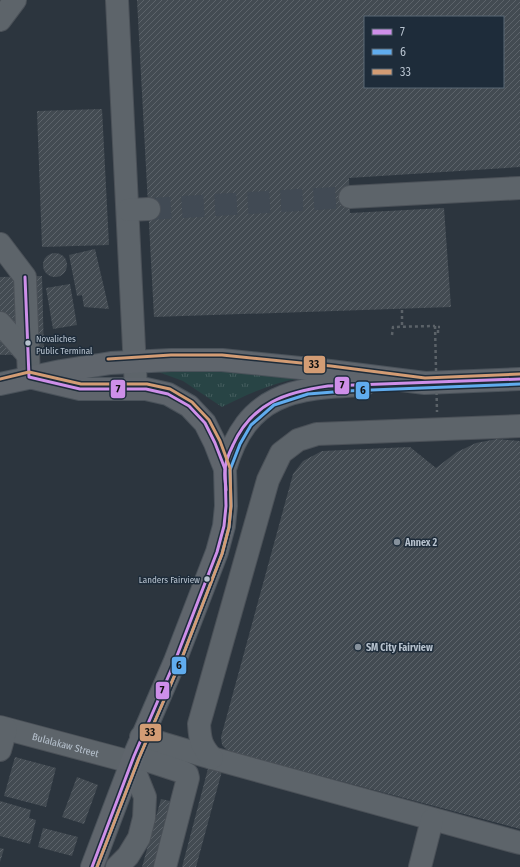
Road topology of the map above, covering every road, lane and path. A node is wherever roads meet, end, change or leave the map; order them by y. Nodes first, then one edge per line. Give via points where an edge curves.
1 (15, 0) edge
2 (117, 0) edge
3 (0, 20) edge
4 (520, 188) edge
5 (350, 197) tunnel mouth
6 (149, 209) tunnel mouth
7 (128, 210) junction
8 (0, 244) edge
9 (402, 310) dead end
10 (0, 323) edge
11 (402, 326) junction
12 (440, 327) dead end
13 (438, 333) dead end
14 (392, 336) dead end
15 (28, 354) junction
16 (135, 361) junction
17 (28, 378) junction
18 (520, 379) edge
19 (425, 383) junction
20 (0, 384) edge
21 (136, 389) junction
22 (437, 412) dead end
23 (520, 426) edge
24 (225, 469) junction
25 (199, 724) junction
26 (3, 728) edge
27 (138, 746) junction
28 (0, 750) edge
29 (212, 758) junction
30 (436, 821) junction
31 (520, 843) edge
32 (92, 867) edge
33 (117, 867) edge
34 (165, 867) edge
35 (420, 867) edge
36 (428, 867) edge

1 - 3 street
2 - 7 street
4 - 5 street
6 - 7 street
7 - 16 street
8 - 15 street via 26,277
9 - 11 path
10 - 15 street
11 - 14 path via 393,327
11 - 22 path, bridge via 435,326
12 - 13 path
15 - 17 street
16 - 17 main road
16 - 19 main road via 222,360
16 - 21 street
17 - 20 main road
17 - 21 main road via 80,389
18 - 19 main road
19 - 24 main road via 325,387 283,396 264,406 247,422 235,442
21 - 24 main road via 168,394 193,410 210,431
23 - 25 street via 317,434 298,440 281,454 268,480
24 - 27 main road via 226,506 217,552 175,661
25 - 27 street via 188,736 164,734
25 - 29 street via 200,740
26 - 27 street, Bulalakaw Street
26 - 28 street
27 - 29 street
27 - 32 main road
27 - 33 street via 145,797 144,818 139,838 128,856
27 - 34 street via 186,774 188,778
29 - 30 street
30 - 31 street
30 - 35 street
30 - 36 street

